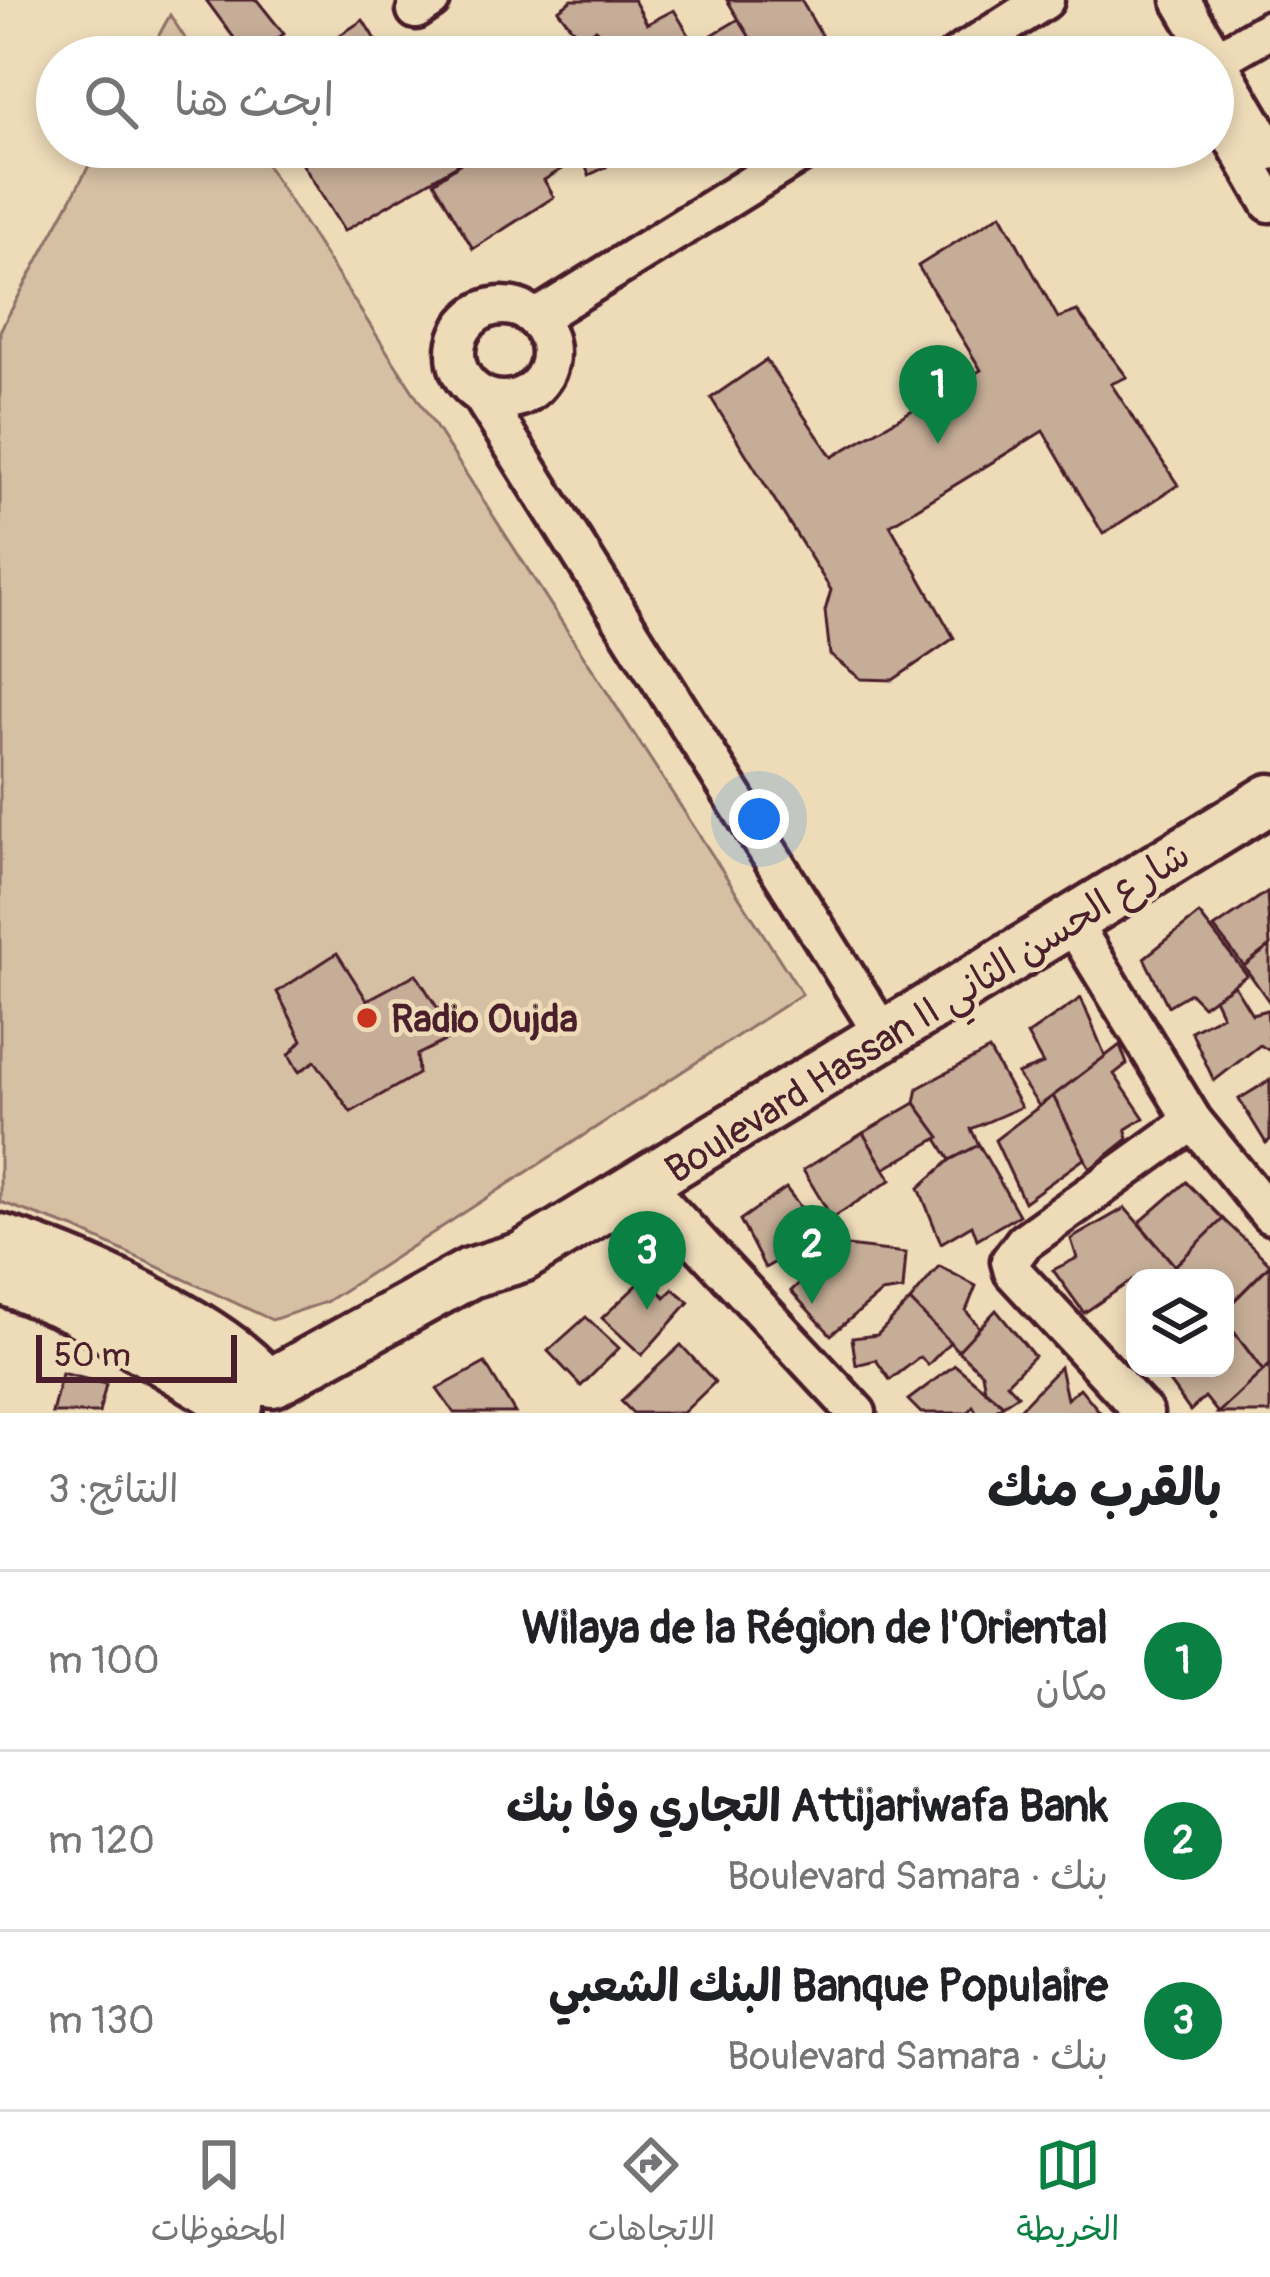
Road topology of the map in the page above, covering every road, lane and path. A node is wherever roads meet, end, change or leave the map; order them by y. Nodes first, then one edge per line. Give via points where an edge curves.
1 (1045, 0) edge
2 (1153, 0) edge
3 (1181, 0) edge
4 (1270, 29) edge
5 (989, 36) edge
6 (1184, 36) edge
7 (1195, 36) edge
8 (1234, 46) edge
9 (1234, 101) edge
10 (1234, 140) edge
11 (1270, 151) edge
12 (777, 168) edge
13 (1270, 202) edge
14 (535, 319) junction
15 (481, 395) junction
16 (1270, 800) edge
17 (1071, 921) junction
18 (884, 1036) junction
19 (1193, 1121) junction
20 (645, 1185) junction
21 (1270, 1215) edge
22 (0, 1239) edge
23 (0, 1278) edge
24 (267, 1400) edge
25 (856, 1413) edge
26 (1144, 1413) edge

1 - 5 street
2 - 6 street
3 - 7 street
4 - 8 street
9 - 11 street
10 - 13 street
12 - 14 street
14 - 15 street via 550,349 541,380 514,399
14 - 15 street via 502,307 470,320 460,334 458,369
15 - 18 street
16 - 17 main road, Boulevard Hassan II شارع الحسن الثاني
17 - 18 main road, Boulevard Hassan II شارع الحسن الثاني
17 - 19 street
18 - 20 main road, Boulevard Hassan II شارع الحسن الثاني
19 - 21 street
19 - 26 street via 1024,1242 1010,1261
20 - 24 main road, Boulevard Hassan II شارع الحسن الثاني via 522,1257 459,1313
20 - 25 street
22 - 24 main road via 46,1253 234,1352
23 - 24 main road

